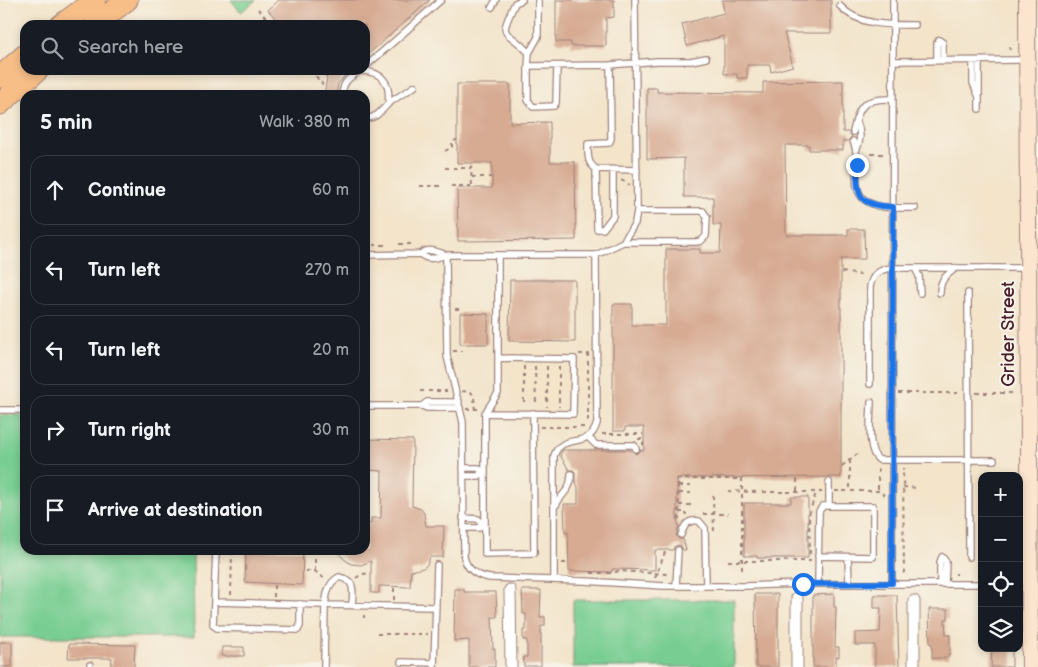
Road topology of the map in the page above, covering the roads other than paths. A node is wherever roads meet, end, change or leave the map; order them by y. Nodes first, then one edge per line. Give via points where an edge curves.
1 (95, 0) edge
2 (127, 0) edge
3 (441, 0) edge
4 (496, 0) edge
5 (522, 0) edge
6 (538, 0) edge
7 (635, 0) edge
8 (893, 0) edge
9 (1027, 0) edge
10 (840, 6) dead end
11 (492, 7) dead end
12 (68, 20) edge
13 (101, 20) edge
14 (893, 25) junction
15 (916, 25) dead end
16 (940, 40) dead end
17 (529, 53) junction
18 (706, 58) dead end
19 (20, 59) edge
20 (940, 60) junction
21 (976, 60) junction
22 (1033, 60) edge
23 (893, 61) junction
24 (370, 62) edge
25 (636, 62) junction
26 (610, 65) junction
27 (528, 66) junction
28 (556, 66) junction
29 (370, 71) edge
30 (32, 75) edge
31 (352, 75) edge
32 (0, 77) edge
33 (415, 86) dead end
34 (343, 90) edge
35 (893, 99) junction
36 (0, 104) edge
37 (388, 104) junction
38 (979, 110) dead end
39 (370, 117) edge
40 (857, 122) junction
41 (853, 132) dead end
42 (853, 141) dead end
43 (856, 151) junction
44 (596, 169) junction
45 (613, 170) junction
46 (636, 170) junction
47 (893, 207) junction
48 (915, 208) dead end
49 (637, 211) junction
50 (623, 242) junction
51 (370, 255) edge
52 (446, 255) junction
53 (596, 255) junction
54 (498, 256) junction
55 (892, 268) junction
56 (915, 268) junction
57 (956, 268) junction
58 (1028, 268) junction
59 (920, 293) dead end
60 (940, 293) dead end
61 (968, 293) dead end
62 (498, 358) junction
63 (870, 384) dead end
64 (1027, 392) edge
65 (870, 402) dead end
66 (370, 406) edge
67 (462, 407) junction
68 (0, 410) edge
69 (20, 410) edge
70 (534, 410) junction
71 (482, 411) junction
72 (588, 437) junction
73 (571, 441) junction
74 (571, 449) dead end
75 (636, 449) dead end
76 (968, 460) junction
77 (994, 460) dead end
78 (892, 461) junction
79 (463, 468) junction
80 (483, 471) junction
81 (571, 474) dead end
82 (464, 476) junction
83 (829, 482) dead end
84 (829, 506) junction
85 (555, 507) junction
86 (463, 518) junction
87 (484, 523) junction
88 (1033, 523) edge
89 (464, 528) junction
90 (682, 535) dead end
91 (678, 550) dead end
92 (216, 555) edge
93 (848, 556) junction
94 (942, 557) dead end
95 (969, 557) dead end
96 (817, 559) junction
97 (437, 565) dead end
98 (554, 580) junction
99 (892, 583) junction
100 (818, 584) junction
101 (849, 584) junction
102 (943, 584) junction
103 (978, 584) edge
104 (1024, 584) edge
105 (676, 586) junction
106 (706, 586) junction
107 (510, 590) dead end
108 (797, 598) dead end
109 (914, 601) dead end
110 (214, 602) junction
111 (300, 604) junction
112 (325, 604) junction
113 (352, 605) junction
114 (436, 607) junction
115 (401, 662) dead end
116 (434, 665) edge
117 (324, 667) edge
118 (511, 667) edge
119 (797, 667) edge
120 (914, 667) edge
121 (1030, 667) edge

1 - 12 highway
2 - 13 highway
3 - 24 lane
4 - 11 lane
5 - 17 lane via 515,3 504,28 506,34
6 - 17 lane via 538,37
7 - 25 lane
8 - 14 lane
9 - 22 street, Grider Street
10 - 14 lane via 858,18
14 - 15 lane
14 - 23 lane
16 - 20 lane via 937,43
17 - 27 lane
18 - 25 lane
19 - 32 highway
20 - 21 lane
20 - 23 lane
21 - 22 lane
21 - 38 lane via 973,82
22 - 58 street, Grider Street
23 - 35 lane
25 - 26 lane
25 - 46 lane
26 - 28 lane
26 - 44 lane via 611,140 609,143 588,144 590,164
27 - 28 lane
27 - 28 lane via 528,100 533,107 549,107 556,103
29 - 37 lane via 387,84
30 - 36 highway
31 - 34 lane
33 - 37 lane
35 - 40 lane via 867,102 860,110
35 - 47 lane
37 - 39 lane via 380,114
40 - 41 lane
40 - 43 lane via 860,142
42 - 43 lane
43 - 47 lane via 860,194 870,204
44 - 45 lane
44 - 45 lane via 597,230 613,216
45 - 46 lane
46 - 49 lane
47 - 48 lane
47 - 55 lane
49 - 50 lane via 635,223
49 - 50 lane via 703,211 707,217 706,236 696,242
50 - 53 lane
51 - 52 lane via 420,254 425,258
52 - 54 lane
52 - 67 lane via 447,356
53 - 54 lane
53 - 72 lane via 597,423
54 - 62 lane
55 - 56 lane
55 - 63 lane via 878,272 871,281
55 - 78 lane
56 - 57 lane
56 - 59 lane
57 - 58 lane
57 - 60 lane via 943,278
58 - 64 street, Grider Street
61 - 76 lane
62 - 70 lane via 574,359 573,414
62 - 71 lane via 498,393
64 - 88 street, Grider Street
65 - 78 lane via 873,453 879,460
66 - 67 lane via 422,406 426,402
67 - 79 lane
68 - 69 lane
70 - 71 lane
70 - 87 lane via 534,553 485,554
71 - 80 lane
72 - 73 lane
72 - 75 lane via 596,445 632,445
73 - 74 lane
73 - 85 lane via 564,443 555,453
76 - 77 lane
76 - 78 lane
76 - 95 lane
78 - 99 lane
79 - 80 lane
79 - 82 lane
80 - 82 lane via 479,476
80 - 87 lane
81 - 85 lane via 571,483
82 - 86 lane
83 - 84 lane
84 - 93 lane via 873,506 873,557
84 - 96 lane via 823,506 819,511
85 - 98 lane
86 - 87 lane via 478,519
86 - 89 lane
87 - 89 lane via 479,528
88 - 104 street, Grider Street
89 - 98 lane via 466,563 478,575
90 - 106 lane via 684,525 690,521 699,521 705,528
91 - 105 lane
92 - 110 lane
93 - 96 lane
93 - 101 lane
94 - 102 lane via 946,562
96 - 100 lane
97 - 114 lane
98 - 105 lane
99 - 101 lane
99 - 102 lane
100 - 101 lane
100 - 106 lane
102 - 103 lane
104 - 121 street, Grider Street
105 - 106 lane
107 - 118 street
108 - 119 street
109 - 120 street
110 - 111 lane
110 - 111 lane via 213,625 217,628 298,630
111 - 112 lane
112 - 113 lane
112 - 113 lane via 331,581 339,577 348,579 352,584
112 - 117 lane
113 - 114 lane
114 - 116 lane
115 - 116 lane

